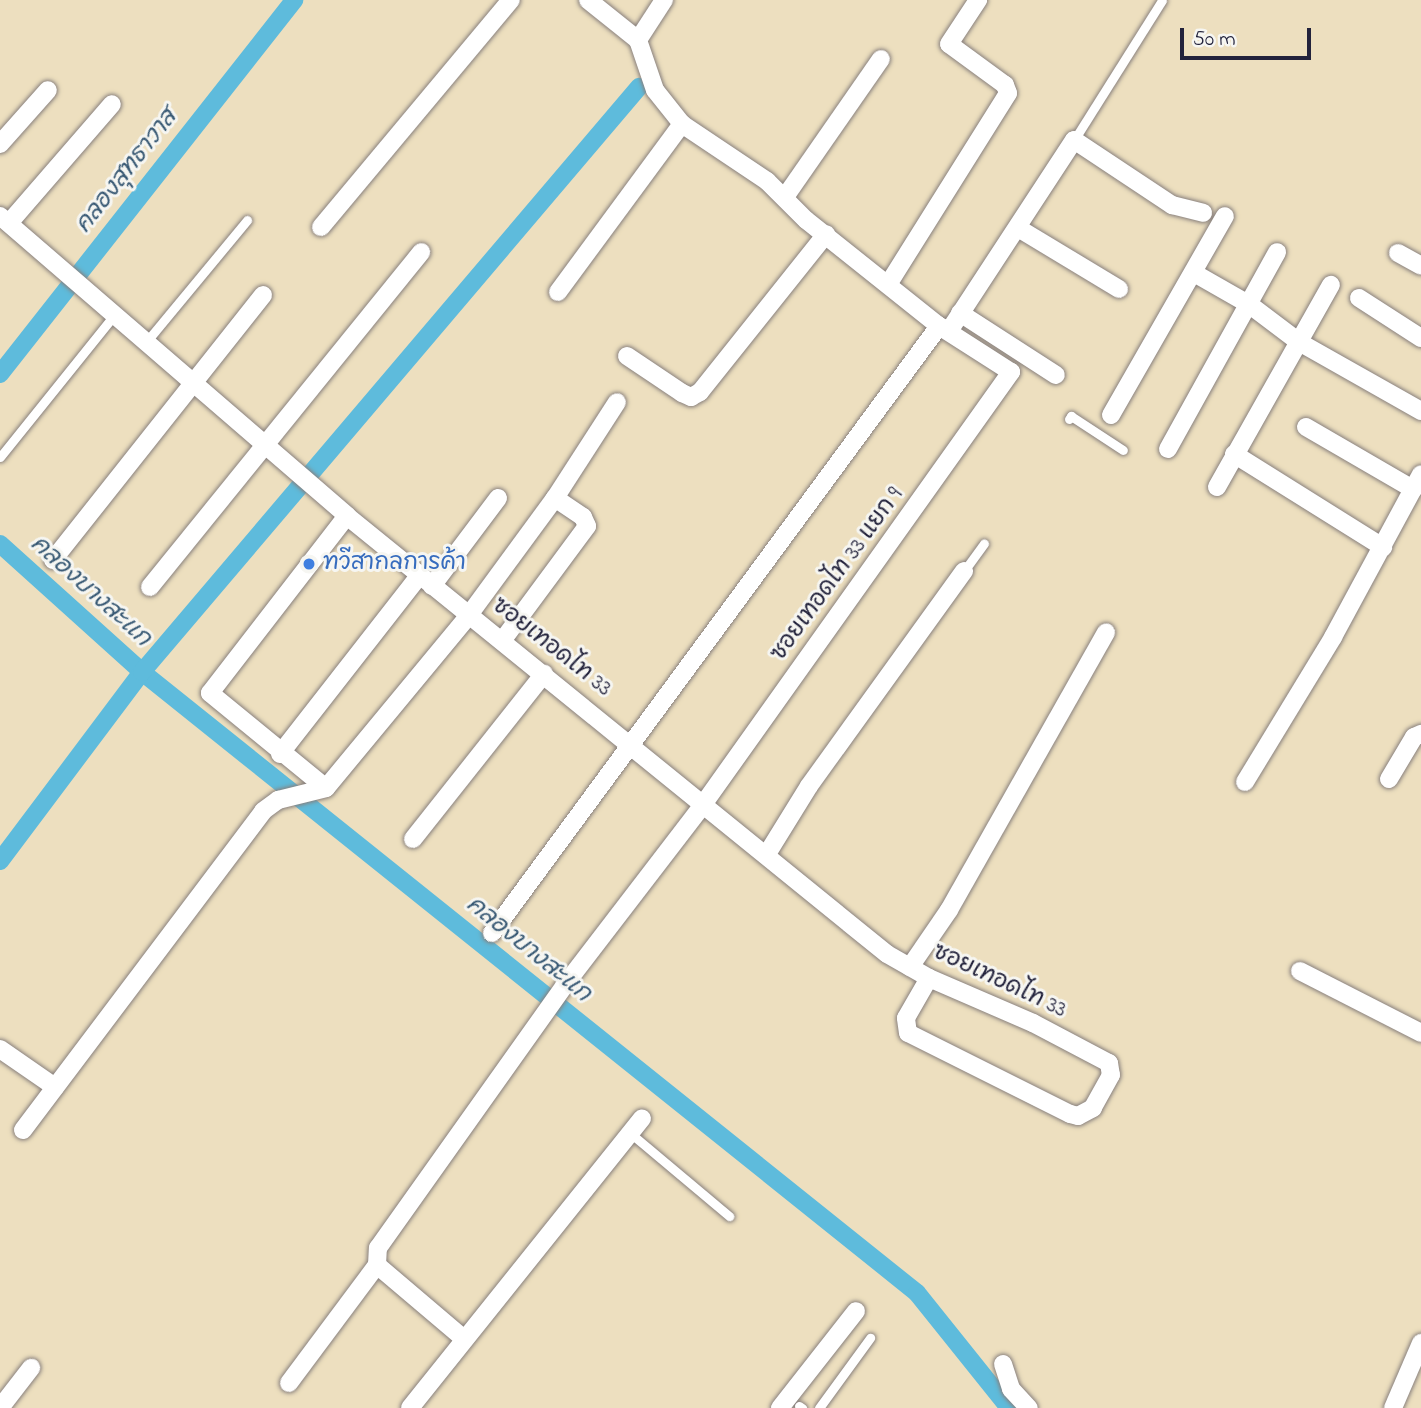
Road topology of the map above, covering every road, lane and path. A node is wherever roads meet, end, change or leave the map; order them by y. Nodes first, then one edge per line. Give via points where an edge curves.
1 (511, 0) edge
2 (588, 0) edge
3 (664, 0) edge
4 (978, 0) edge
5 (1162, 0) edge
6 (638, 40) junction
7 (881, 59) dead end
8 (48, 90) dead end
9 (112, 104) dead end
10 (682, 124) junction
11 (1074, 141) junction
12 (0, 144) edge
13 (785, 197) junction
14 (1203, 213) dead end
15 (1225, 216) dead end
16 (4, 220) edge
17 (247, 220) dead end
18 (321, 227) dead end
19 (1018, 228) junction
20 (826, 234) junction
21 (421, 252) dead end
22 (1277, 252) dead end
23 (1398, 253) dead end
24 (1421, 266) edge
25 (1195, 272) junction
26 (889, 283) junction
27 (1331, 285) dead end
28 (1119, 289) dead end
29 (558, 292) dead end
30 (263, 295) dead end
31 (1359, 298) dead end
32 (1250, 305) junction
33 (960, 313) junction
34 (116, 314) junction
35 (944, 329) junction
36 (1421, 338) edge
37 (146, 341) junction
38 (1299, 342) junction
39 (627, 356) dead end
40 (1056, 375) dead end
41 (197, 382) junction
42 (617, 402) dead end
43 (1421, 411) edge
44 (1111, 415) dead end
45 (1069, 419) dead end
46 (1306, 427) dead end
47 (266, 446) junction
48 (1168, 449) dead end
49 (1123, 450) dead end
50 (1234, 454) junction
51 (0, 457) edge
52 (1417, 481) edge
53 (1217, 486) dead end
54 (498, 498) dead end
55 (555, 498) junction
56 (347, 516) junction
57 (984, 543) dead end
58 (1383, 547) junction
59 (53, 560) dead end
60 (964, 571) joint
61 (426, 581) junction
62 (150, 587) dead end
63 (470, 615) junction
64 (1106, 632) dead end
65 (502, 641) junction
66 (544, 674) junction
67 (1421, 734) edge
68 (632, 743) junction
69 (280, 754) junction
70 (1389, 779) dead end
71 (1245, 782) dead end
72 (322, 791) junction
73 (702, 806) junction
74 (413, 839) dead end
75 (767, 854) junction
76 (492, 933) dead end
77 (910, 967) junction
78 (1300, 971) dead end
79 (929, 978) junction
80 (1421, 1033) edge
81 (0, 1049) edge
82 (55, 1087) junction
83 (642, 1118) dead end
84 (23, 1130) dead end
85 (629, 1132) junction
86 (729, 1216) dead end
87 (377, 1265) junction
88 (856, 1311) dead end
89 (463, 1338) junction
90 (870, 1338) dead end
91 (1421, 1343) edge
92 (1003, 1364) dead end
93 (31, 1368) dead end
94 (289, 1383) dead end
95 (0, 1408) edge
96 (410, 1408) edge
97 (780, 1408) edge
98 (819, 1408) edge
99 (1030, 1408) edge
100 (1393, 1408) edge

1 - 18 street
2 - 6 street
3 - 6 street
4 - 26 street via 949,44 1005,85 1008,93
5 - 11 lane
6 - 10 street via 655,90
7 - 13 street
8 - 12 street
9 - 16 street
10 - 13 street
10 - 29 street
11 - 14 street via 1172,205
11 - 19 street
13 - 20 street
15 - 25 street
16 - 34 street, ซอยเทอดไท 33
17 - 37 lane
19 - 28 street
19 - 33 street
20 - 26 street
20 - 39 street via 700,392 691,397 682,393
21 - 47 street
22 - 32 street
23 - 24 street
25 - 32 street
25 - 44 street
26 - 35 street
27 - 38 street
30 - 41 street
31 - 36 street
32 - 38 street
32 - 48 street
33 - 35 street
33 - 40 street
34 - 37 street, ซอยเทอดไท 33
34 - 51 lane
35 - 68 street
35 - 73 street, ซอยเทอดไท 33 แยก 9 via 1011,372
37 - 41 street, ซอยเทอดไท 33
38 - 43 street
38 - 50 street
41 - 47 street, ซอยเทอดไท 33
41 - 59 street
42 - 55 street
45 - 49 lane via 1071,416
46 - 52 street
47 - 56 street, ซอยเทอดไท 33
47 - 62 street
50 - 53 street
50 - 58 street
52 - 58 street
54 - 61 street
55 - 63 street
55 - 65 street via 583,517 587,526
56 - 61 street, ซอยเทอดไท 33
56 - 69 street via 210,693
57 - 60 lane
58 - 71 street
60 - 75 street via 809,786
61 - 63 street, ซอยเทอดไท 33
61 - 69 street
63 - 65 street, ซอยเทอดไท 33
63 - 72 street
64 - 77 street via 948,910
65 - 66 street, ซอยเทอดไท 33
66 - 68 street, ซอยเทอดไท 33
66 - 74 street
67 - 70 street via 1414,737
68 - 73 street, ซอยเทอดไท 33
68 - 76 street
69 - 72 street
72 - 82 street via 278,800 263,811
73 - 75 street, ซอยเทอดไท 33
73 - 87 street, ซอยเทอดไท 33 แยก 9 via 564,986 379,1248
75 - 77 street, ซอยเทอดไท 33 via 887,954
77 - 79 street, ซอยเทอดไท 33
78 - 80 street
79 - 79 street, ซอยเทอดไท 33 via 1033,1023 1108,1063 1111,1075 1093,1108 1078,1116 1070,1114 908,1032 906,1018
81 - 82 street
82 - 84 street
83 - 85 street
85 - 86 lane
85 - 89 street
87 - 89 street
87 - 94 street, ซอยเทอดไท 33 แยก 9
88 - 97 street
89 - 96 street
90 - 98 lane
91 - 100 street
92 - 99 street via 1011,1389
93 - 95 street

